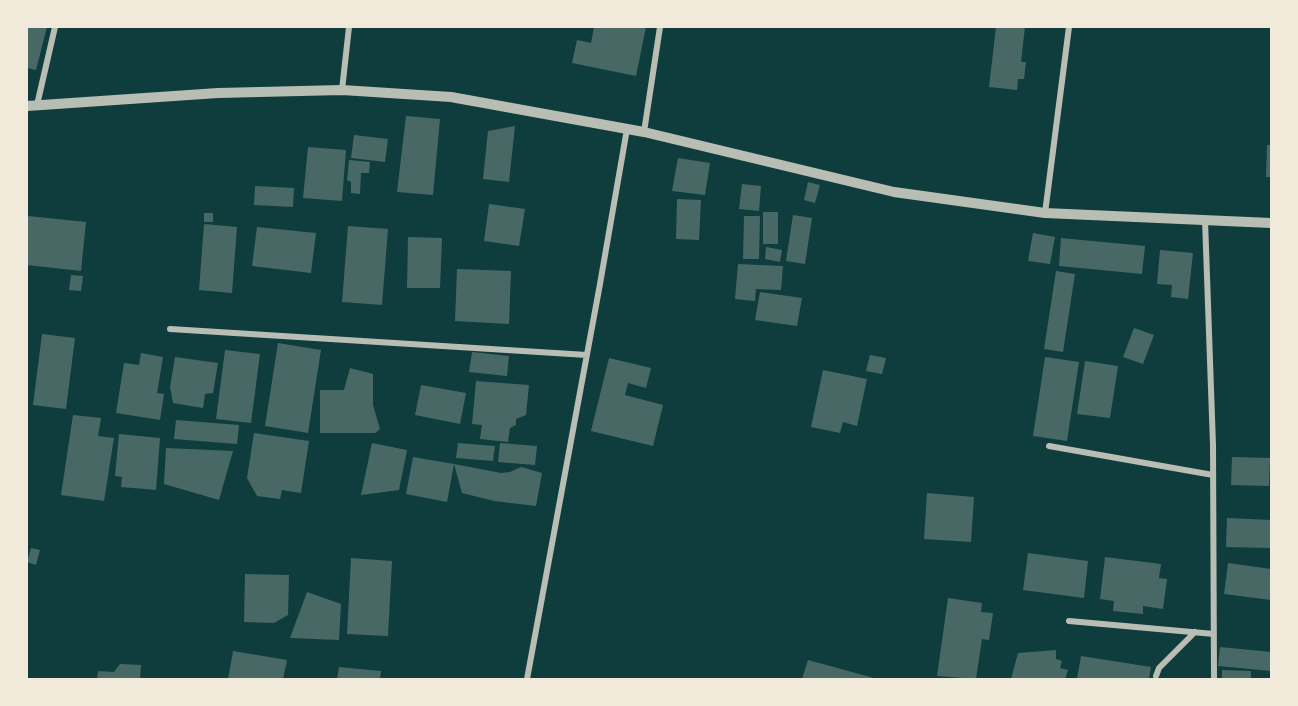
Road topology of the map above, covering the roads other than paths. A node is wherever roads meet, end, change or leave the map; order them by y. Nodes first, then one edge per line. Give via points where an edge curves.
1 (55, 27) edge
2 (349, 27) edge
3 (660, 27) edge
4 (1069, 27) edge
5 (342, 90) junction
6 (32, 106) edge
7 (627, 129) junction
8 (644, 132) junction
9 (1045, 213) junction
10 (1205, 220) junction
11 (1271, 223) edge
12 (170, 329) dead end
13 (587, 355) junction
14 (1049, 446) dead end
15 (1213, 475) junction
16 (1069, 621) dead end
17 (1195, 632) junction
18 (1214, 634) junction
19 (1156, 676) dead end
20 (527, 679) edge
21 (1214, 679) edge

1 - 6 street
2 - 5 street
3 - 8 street
4 - 9 street
5 - 6 street via 206,94
5 - 7 street via 451,97
7 - 8 street
7 - 13 street
8 - 9 street via 894,192
9 - 10 street
10 - 11 street
10 - 15 street
12 - 13 street
13 - 20 street
14 - 15 street
15 - 18 street
16 - 17 street
17 - 18 street
17 - 19 street via 1159,668
18 - 21 street

